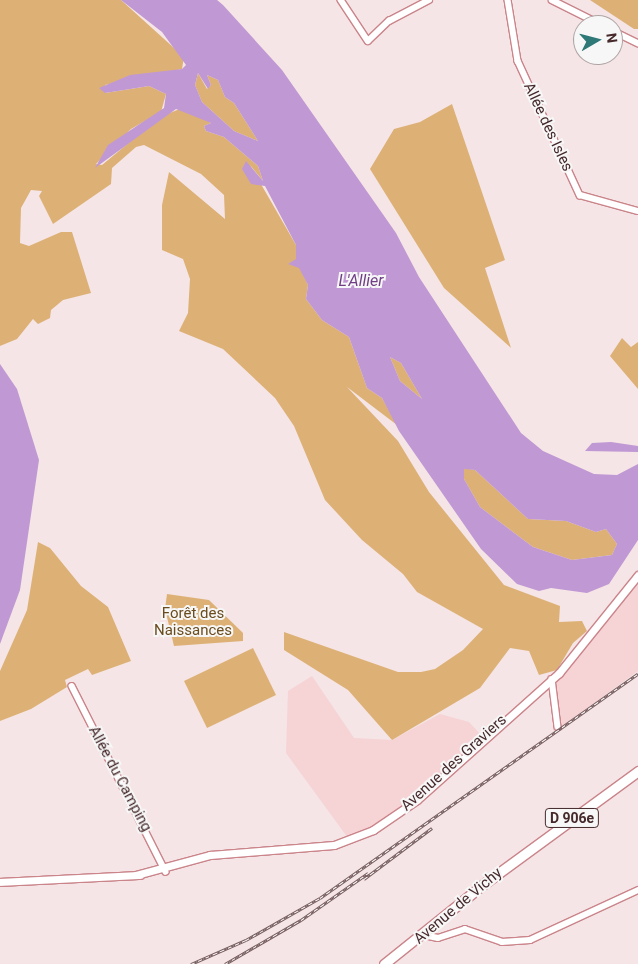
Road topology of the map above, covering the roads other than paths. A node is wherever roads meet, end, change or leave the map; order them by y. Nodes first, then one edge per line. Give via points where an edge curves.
1 (341, 0) edge
2 (429, 0) edge
3 (508, 0) edge
4 (552, 0) edge
5 (582, 15) edge
6 (623, 36) edge
7 (638, 43) edge
8 (638, 211) edge
9 (638, 576) edge
10 (552, 680) junction
11 (72, 686) dead end
12 (558, 727) dead end
13 (638, 771) edge
14 (166, 870) junction
15 (0, 882) edge
16 (638, 890) edge
17 (424, 934) junction
18 (384, 964) edge

1 - 2 street via 368,41 389,21
3 - 8 street, Allée des Isles via 518,61 580,195
4 - 5 street
6 - 7 street
9 - 10 street, Avenue des Graviers
10 - 12 street
10 - 14 street, Avenue des Graviers via 423,795 373,830 322,847 233,853
11 - 14 street, Allée du Camping
13 - 17 main road, Avenue de Vichy / D 906e via 507,866
14 - 15 street, Avenue des Graviers via 136,875
16 - 17 street via 544,936 502,942 465,930 438,938
17 - 18 main road, Avenue de Vichy / D 906e

